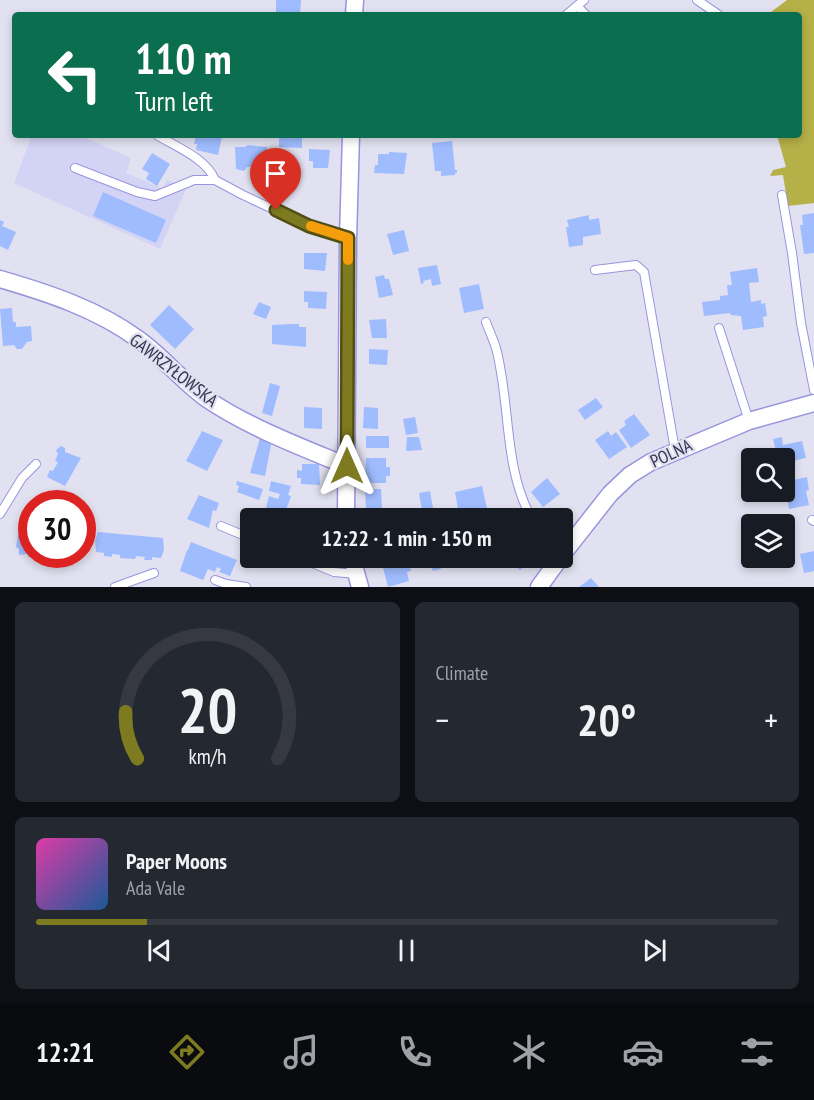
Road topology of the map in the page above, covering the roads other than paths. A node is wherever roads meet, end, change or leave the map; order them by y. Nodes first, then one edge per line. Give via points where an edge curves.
1 (697, 0) edge
2 (715, 12) edge
3 (162, 138) edge
4 (351, 138) edge
5 (75, 168) dead end
6 (215, 180) junction
7 (782, 195) dead end
8 (348, 238) junction
9 (595, 270) dead end
10 (0, 279) edge
11 (486, 322) dead end
12 (719, 328) dead end
13 (814, 390) edge
14 (814, 404) edge
15 (749, 421) junction
16 (675, 450) junction
17 (36, 464) dead end
18 (347, 466) junction
19 (346, 508) edge
20 (526, 508) edge
21 (0, 514) edge
22 (221, 526) dead end
23 (240, 534) edge
24 (573, 540) edge
25 (324, 568) edge
26 (552, 568) edge
27 (154, 573) dead end
28 (356, 573) edge
29 (215, 580) dead end
30 (115, 587) edge
31 (246, 587) edge
32 (538, 587) edge

1 - 2 lane
3 - 6 lane via 201,162
4 - 8 street
5 - 6 lane via 154,196 194,180
6 - 8 lane via 309,226
7 - 13 lane
8 - 18 street
9 - 16 lane via 636,265 644,272
10 - 18 street, GAWRZYŁOWSKA via 52,294 92,312 137,338 214,403
11 - 20 lane via 496,348 514,469
12 - 15 lane
14 - 15 street, POLNA
15 - 16 street, POLNA
16 - 24 street, POLNA via 630,475
17 - 21 lane via 22,478
18 - 19 street
22 - 23 lane
25 - 28 lane
26 - 32 street, POLNA
27 - 30 lane
29 - 31 lane

